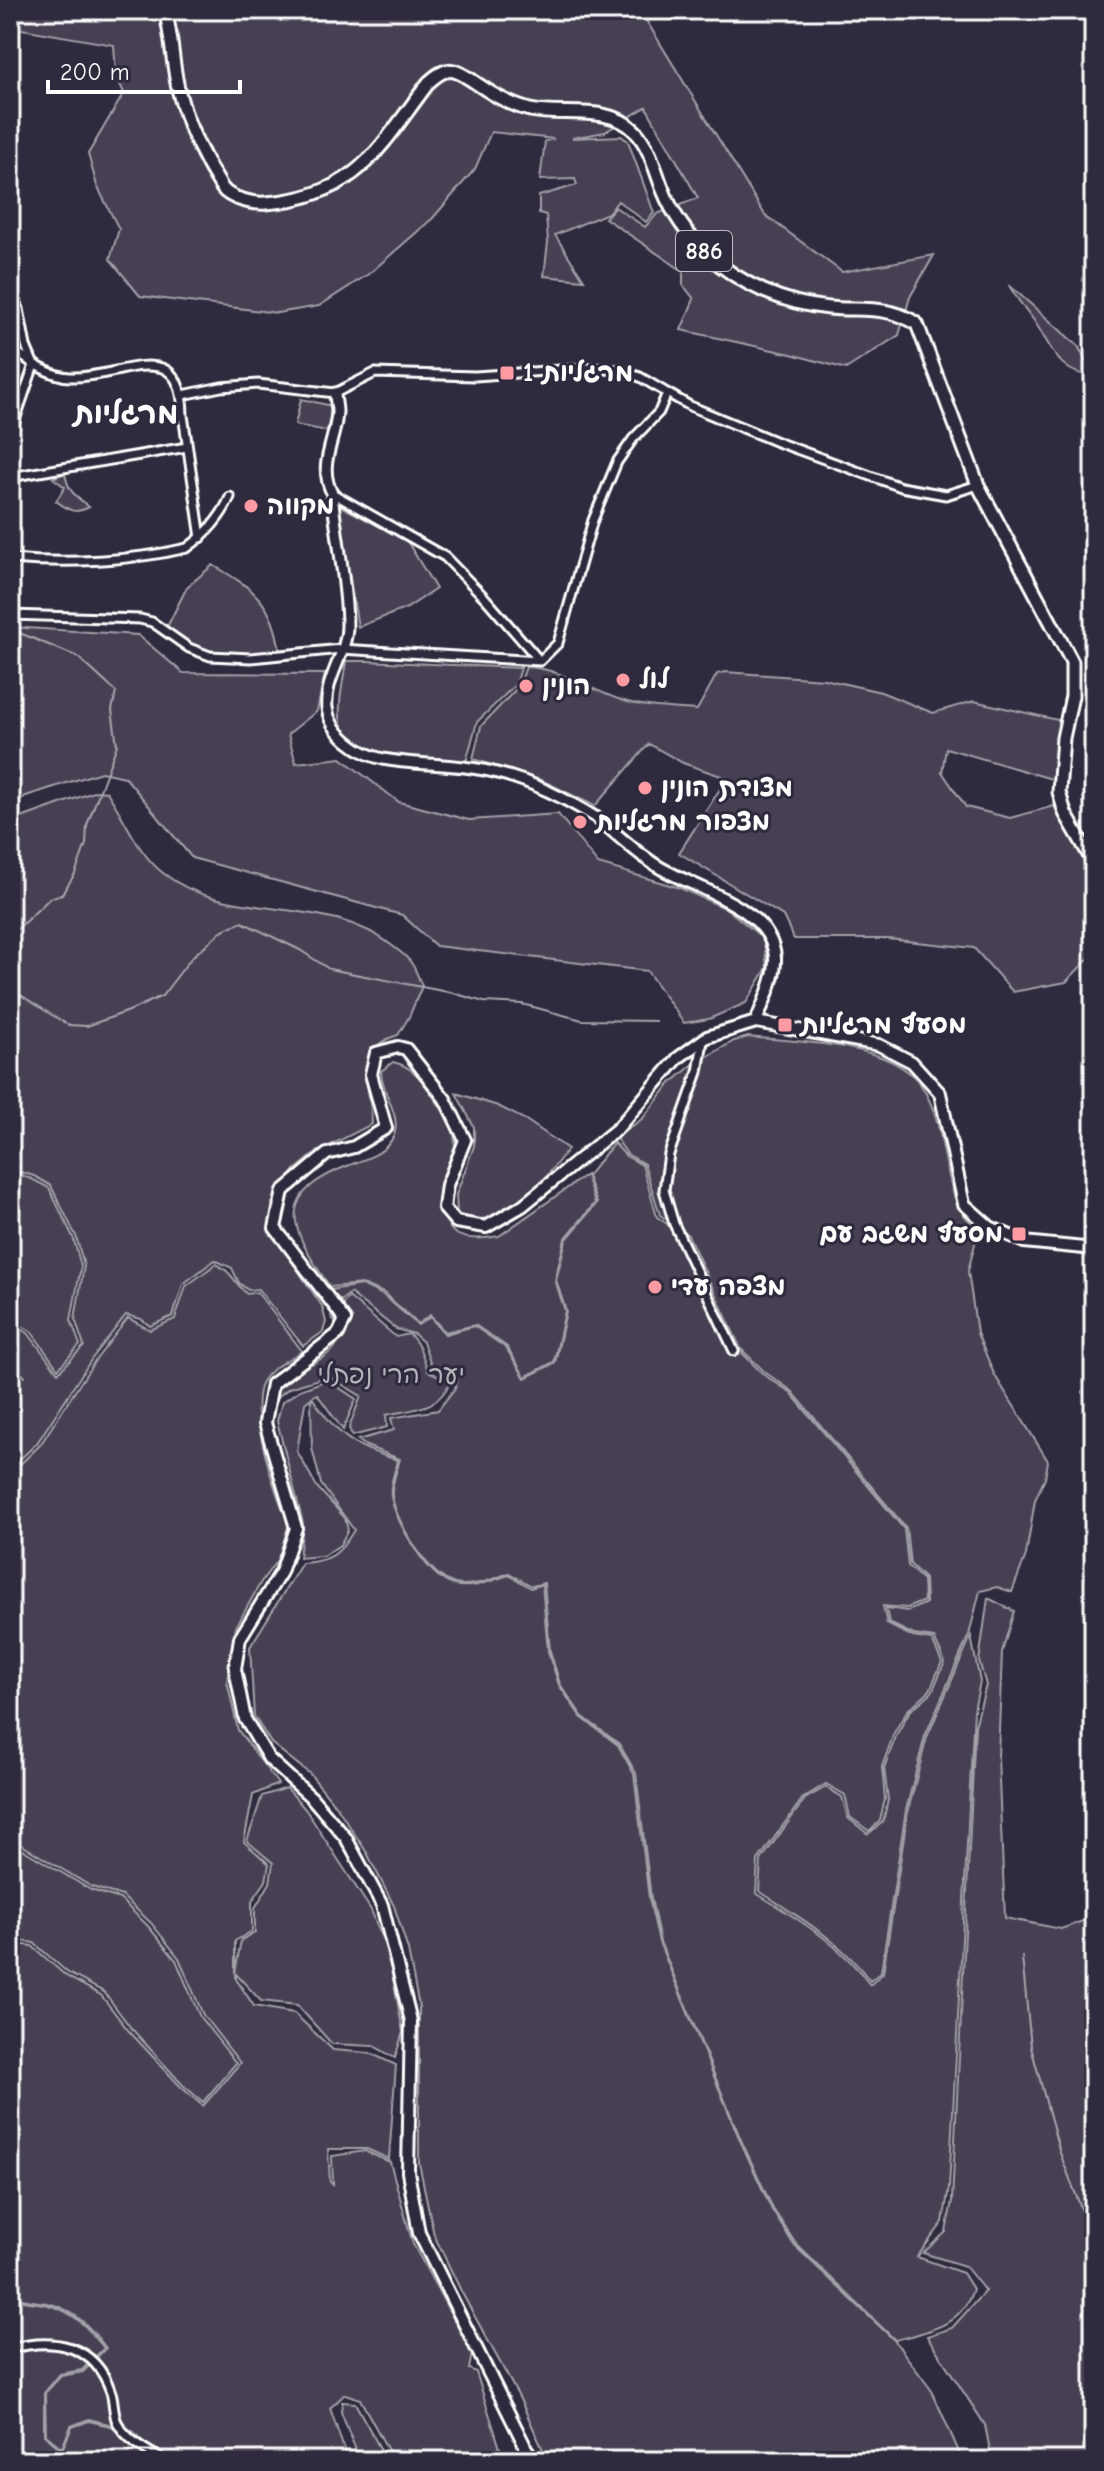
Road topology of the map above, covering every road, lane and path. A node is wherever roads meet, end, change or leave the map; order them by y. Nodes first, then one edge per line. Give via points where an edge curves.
1 (165, 10) edge
2 (10, 289) edge
3 (10, 347) edge
4 (34, 365) junction
5 (335, 393) junction
6 (667, 393) junction
7 (183, 395) junction
8 (10, 435) edge
9 (187, 447) junction
10 (10, 477) edge
11 (978, 485) junction
12 (332, 493) junction
13 (230, 497) dead end
14 (201, 538) junction
15 (10, 559) edge
16 (10, 615) edge
17 (341, 649) junction
18 (540, 661) junction
19 (597, 818) joint
20 (1094, 863) edge
21 (756, 1022) junction
22 (703, 1039) junction
23 (1094, 1249) edge
24 (734, 1351) dead end
25 (10, 2349) edge
26 (165, 2461) edge
27 (535, 2461) edge

1 - 11 main road, 886 via 180,99 199,143 224,191 255,204 292,201 335,186 368,164 441,71 455,70 520,107 624,122 649,151 680,221 722,265 790,301 887,310 917,324
2 - 4 street
3 - 4 street
4 - 7 street via 67,378 159,365 172,372
4 - 8 street
5 - 6 street via 375,373 475,376 589,368 640,377
5 - 7 street via 258,384
5 - 12 street via 337,414 325,475
6 - 11 street via 777,442 901,487 946,495
6 - 18 street via 659,412 617,462 593,520 558,643
7 - 9 street
9 - 10 street
9 - 14 street
11 - 20 main road, 886 via 1072,662 1059,792
12 - 17 street via 347,630
12 - 18 street via 445,557
13 - 14 street
14 - 15 street via 174,551 85,562
16 - 17 street via 140,619 210,656 251,658
17 - 18 street
17 - 19 street via 327,708 333,726 350,742 379,759 469,766 531,782
19 - 21 main road via 659,868 734,905 766,931 775,960
21 - 22 main road
21 - 23 main road via 879,1045 912,1062 940,1093 964,1204 990,1227 1024,1242
22 - 24 street via 698,1072 669,1154 664,1190 674,1224
22 - 27 main road via 678,1058 618,1128 522,1206 486,1227 456,1222 444,1208 465,1140 445,1099 406,1049 376,1053 371,1074 386,1128 354,1147 327,1154 283,1191 275,1228 345,1320 338,1334 272,1384 265,1423 296,1528 281,1572 240,1638 235,1669 245,1719 269,1759 346,1838 382,1905 411,2021 408,2172 419,2233
25 - 26 street via 37,2342 82,2350 101,2371 116,2421 135,2443

